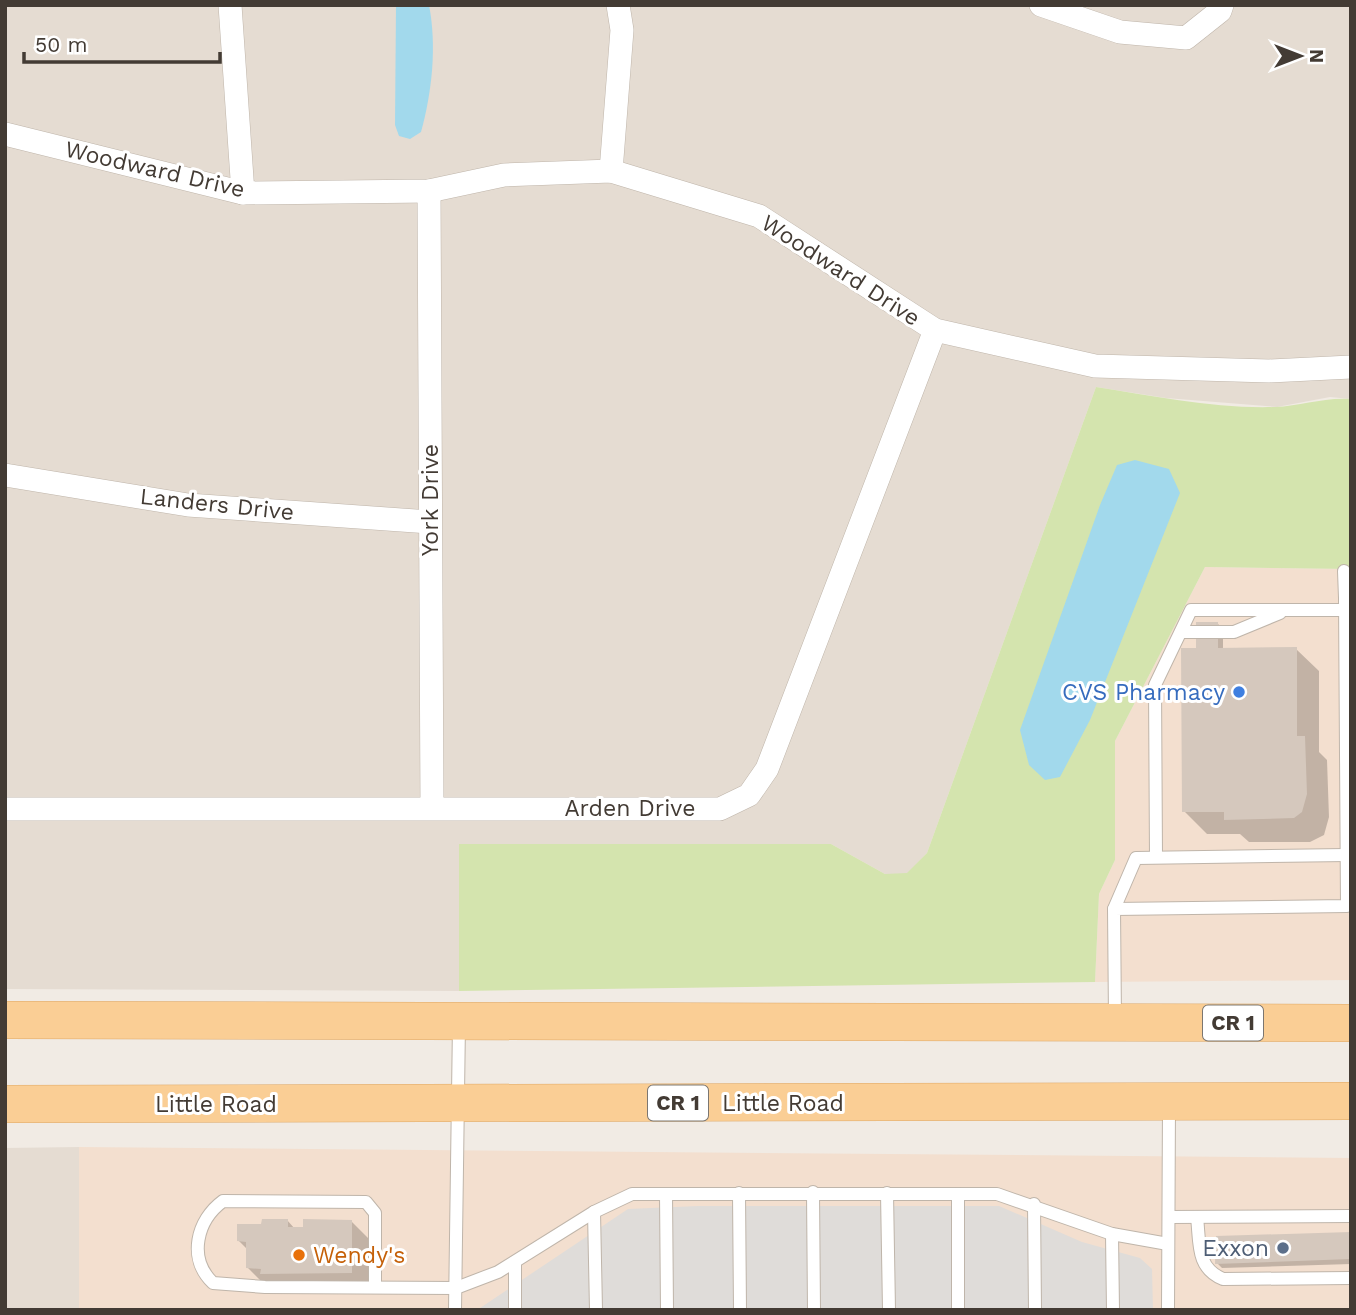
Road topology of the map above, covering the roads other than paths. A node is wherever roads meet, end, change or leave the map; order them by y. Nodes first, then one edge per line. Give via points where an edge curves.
1 (230, 5) edge
2 (618, 5) edge
3 (1041, 5) edge
4 (1222, 5) edge
5 (5, 134) edge
6 (611, 171) junction
7 (429, 191) junction
8 (243, 193) junction
9 (935, 330) junction
10 (1351, 366) edge
11 (5, 475) edge
12 (430, 522) junction
13 (1345, 571) dead end
14 (1347, 602) edge
15 (1287, 610) junction
16 (1181, 632) junction
17 (432, 808) junction
18 (5, 809) edge
19 (1347, 855) junction
20 (1156, 857) junction
21 (1114, 909) junction
22 (5, 1020) edge
23 (459, 1021) junction
24 (1115, 1023) junction
25 (1351, 1023) edge
26 (1351, 1101) edge
27 (1169, 1102) junction
28 (459, 1103) junction
29 (5, 1104) edge
30 (813, 1192) junction
31 (739, 1193) junction
32 (887, 1193) junction
33 (666, 1194) junction
34 (958, 1194) junction
35 (1034, 1204) junction
36 (594, 1212) junction
37 (1351, 1216) edge
38 (1169, 1217) junction
39 (1197, 1217) junction
40 (1112, 1234) junction
41 (1168, 1244) junction
42 (515, 1262) junction
43 (1351, 1278) edge
44 (375, 1286) junction
45 (456, 1288) junction
46 (456, 1310) edge
47 (515, 1310) edge
48 (596, 1310) edge
49 (667, 1310) edge
50 (740, 1310) edge
51 (814, 1310) edge
52 (888, 1310) edge
53 (958, 1310) edge
54 (1035, 1310) edge
55 (1113, 1310) edge
56 (1168, 1310) edge

1 - 8 street
2 - 6 street via 622,30
3 - 4 street via 1121,32 1186,38
5 - 8 street, Woodward Drive
6 - 7 street, Woodward Drive via 504,174
6 - 9 street, Woodward Drive via 760,216
7 - 8 street, Woodward Drive
7 - 12 street, York Drive
9 - 10 street, Woodward Drive via 1095,366 1269,371
9 - 17 street, Arden Drive via 767,769 749,795 720,808
11 - 12 street, Landers Drive via 188,505
12 - 17 street, York Drive
13 - 14 lane
14 - 15 lane
14 - 19 lane
15 - 16 lane via 1234,632
15 - 16 lane via 1191,610
16 - 20 lane via 1155,685
17 - 18 street, Arden Drive
19 - 20 lane
19 - 21 lane via 1348,906
20 - 21 lane via 1136,858
21 - 24 lane
22 - 23 main road, CR 1
23 - 24 main road, CR 1
23 - 28 lane
24 - 25 main road, CR 1
26 - 27 main road, Little Road / CR 1
27 - 28 main road, Little Road / CR 1
27 - 38 lane
28 - 29 main road, Little Road / CR 1
28 - 45 lane
30 - 31 lane
30 - 32 lane
30 - 51 lane
31 - 33 lane
31 - 50 lane
32 - 34 lane
32 - 52 lane
33 - 36 lane via 632,1194
33 - 49 lane
34 - 35 lane via 996,1194
34 - 53 lane
35 - 40 lane
35 - 54 lane
36 - 42 lane
36 - 48 lane
37 - 39 lane
38 - 39 lane
38 - 41 lane
39 - 43 lane via 1202,1262 1210,1273 1223,1279
40 - 41 lane
40 - 55 lane
41 - 56 lane
42 - 45 lane
42 - 47 lane
44 - 44 lane via 375,1213 366,1202 223,1201 208,1212 200,1227 200,1262 213,1283
44 - 45 lane
45 - 46 lane

